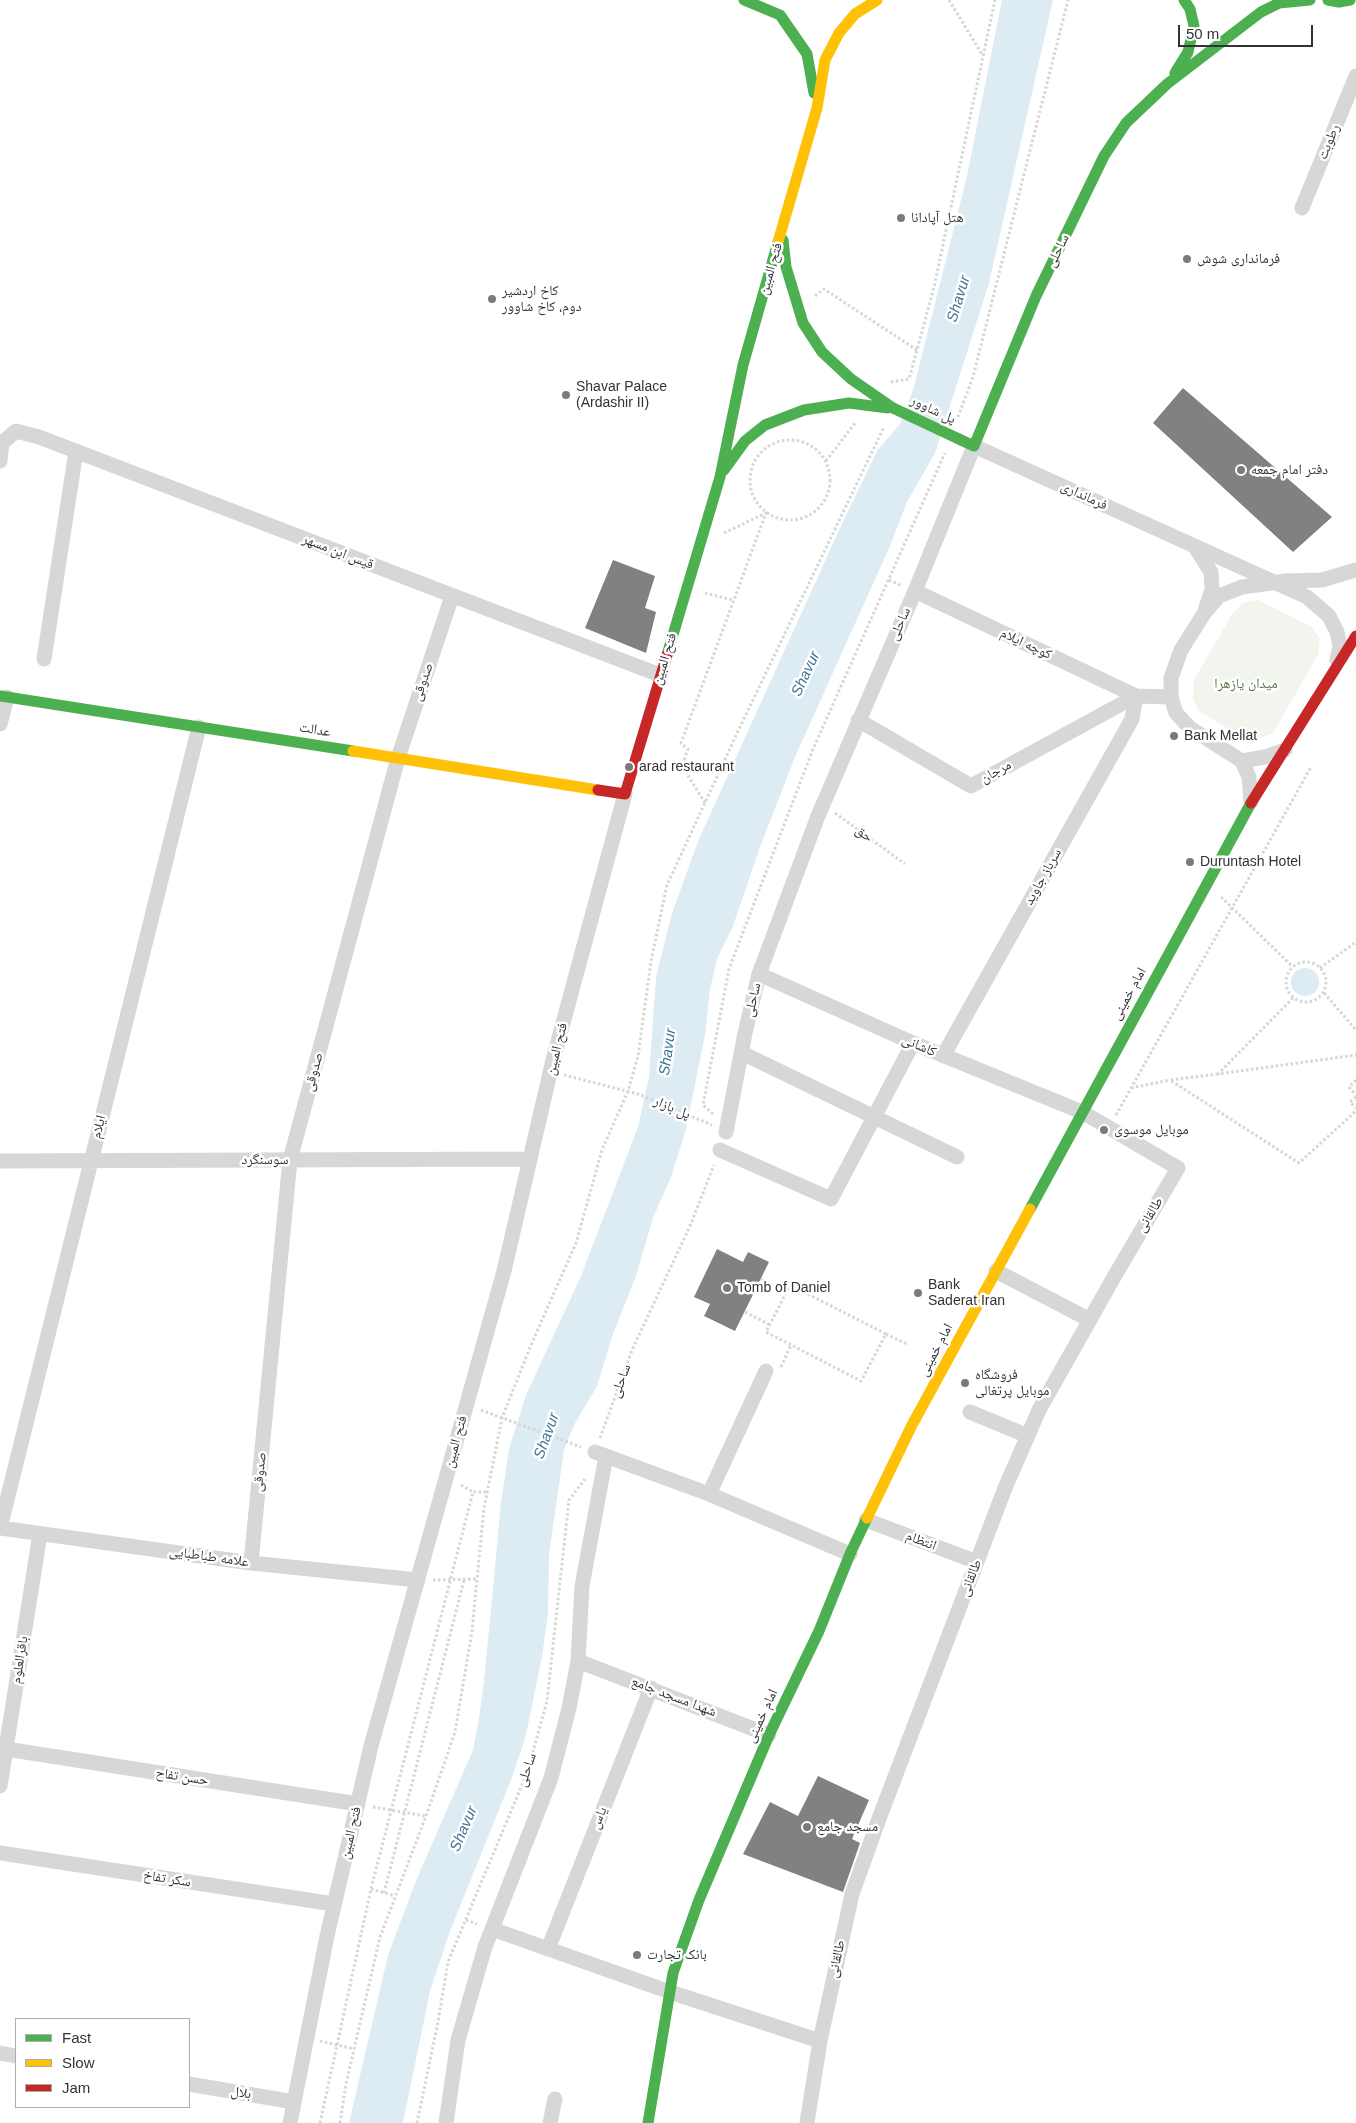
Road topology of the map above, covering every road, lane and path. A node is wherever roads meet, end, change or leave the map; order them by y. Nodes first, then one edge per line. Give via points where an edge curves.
1 (744, 0) edge
2 (877, 0) edge
3 (949, 0) edge
4 (995, 0) edge
5 (1068, 0) edge
6 (1184, 0) edge
7 (1310, 0) edge
8 (1328, 0) edge
9 (1350, 0) edge
10 (983, 57) junction
11 (1356, 76) edge
12 (1167, 84) junction
13 (817, 108) junction
14 (1302, 208) dead end
15 (782, 228) junction
16 (798, 308) junction
17 (917, 350) junction
18 (872, 401) junction
19 (893, 408) junction
20 (956, 423) dead end
21 (968, 443) junction
22 (946, 450) dead end
23 (76, 451) junction
24 (0, 461) edge
25 (826, 461) junction
26 (939, 469) junction
27 (945, 470) dead end
28 (720, 476) junction
29 (766, 513) junction
30 (699, 545) junction
31 (1195, 547) junction
32 (1356, 570) edge
33 (888, 580) junction
34 (895, 583) dead end
35 (1274, 583) junction
36 (686, 588) junction
37 (915, 591) junction
38 (452, 596) junction
39 (733, 600) junction
40 (1205, 612) junction
41 (1356, 636) edge
42 (44, 659) dead end
43 (1336, 669) junction
44 (660, 675) junction
45 (1136, 696) junction
46 (3, 697) edge
47 (1171, 697) junction
48 (858, 720) junction
49 (0, 724) edge
50 (199, 727) junction
51 (1285, 750) junction
52 (398, 758) junction
53 (1242, 761) junction
54 (1311, 767) dead end
55 (625, 794) junction
56 (1251, 802) junction
57 (705, 803) junction
58 (823, 804) junction
59 (905, 864) dead end
60 (1207, 883) junction
61 (1232, 908) junction
62 (1356, 942) edge
63 (1292, 967) junction
64 (1320, 968) junction
65 (759, 974) junction
66 (1324, 993) junction
67 (1293, 998) junction
68 (1356, 1030) edge
69 (913, 1044) junction
70 (742, 1053) junction
71 (1356, 1055) edge
72 (943, 1056) junction
73 (550, 1072) junction
74 (1218, 1074) junction
75 (1170, 1080) junction
76 (1356, 1080) edge
77 (1131, 1088) junction
78 (628, 1091) junction
79 (1356, 1096) edge
80 (708, 1110) dead end
81 (1356, 1110) edge
82 (1082, 1112) junction
83 (874, 1117) junction
84 (706, 1123) dead end
85 (1109, 1128) junction
86 (726, 1132) dead end
87 (720, 1150) joint
88 (957, 1157) dead end
89 (530, 1159) junction
90 (290, 1160) junction
91 (0, 1161) edge
92 (91, 1161) junction
93 (996, 1270) junction
94 (761, 1279) dead end
95 (787, 1292) junction
96 (745, 1312) dead end
97 (1090, 1320) junction
98 (770, 1324) junction
99 (886, 1334) junction
100 (909, 1345) dead end
101 (766, 1371) dead end
102 (466, 1405) junction
103 (970, 1412) dead end
104 (502, 1418) junction
105 (1028, 1436) junction
106 (595, 1452) junction
107 (487, 1492) junction
108 (709, 1494) junction
109 (866, 1520) junction
110 (0, 1528) edge
111 (40, 1534) junction
112 (850, 1554) junction
113 (977, 1562) junction
114 (251, 1563) junction
115 (418, 1580) junction
116 (452, 1580) junction
117 (464, 1580) junction
118 (477, 1580) junction
119 (578, 1662) junction
120 (651, 1688) junction
121 (769, 1735) junction
122 (6, 1750) junction
123 (0, 1786) edge
124 (358, 1804) junction
125 (390, 1810) junction
126 (404, 1812) junction
127 (426, 1816) junction
128 (0, 1853) edge
129 (371, 1889) junction
130 (384, 1893) junction
131 (396, 1896) junction
132 (334, 1904) junction
133 (492, 1929) junction
134 (548, 1949) junction
135 (670, 1992) junction
136 (306, 2038) junction
137 (820, 2041) junction
138 (337, 2045) junction
139 (354, 2049) junction
140 (0, 2053) edge
141 (15, 2056) edge
142 (190, 2084) edge
143 (554, 2099) dead end
144 (294, 2102) junction
145 (290, 2123) edge
146 (320, 2123) edge
147 (340, 2123) edge
148 (417, 2123) edge
149 (446, 2123) edge
150 (550, 2123) edge
151 (648, 2123) edge
152 (807, 2123) edge

1 - 13 street via 780,15 807,54
2 - 13 street, فتح المبین via 855,14 839,33 826,60
3 - 10 path
4 - 10 path
5 - 20 path via 973,378
6 - 12 street via 1194,26 1188,52
7 - 12 street, ساحلی via 1280,3 1261,12
8 - 9 street
10 - 17 path via 934,287
11 - 14 street, رطوبت
12 - 21 street, ساحلی via 1126,123 1104,156
13 - 15 street, فتح المبین
15 - 16 street via 786,267
15 - 28 street, فتح المبین via 743,366
16 - 17 path via 824,290
16 - 18 street via 803,323 822,352
17 - 18 path via 909,379 886,383
18 - 19 street
18 - 25 path
18 - 28 street via 804,410 765,425 744,441
19 - 21 street, پل شاوور, bridge
19 - 57 path
21 - 31 street, فرمانداری
21 - 37 street, ساحلی
22 - 26 path
23 - 24 street, قیس ابن مسهر via 16,431 2,443
23 - 38 street, قیس ابن مسهر
23 - 42 street
25 - 29 path via 831,485 826,501 814,513 799,520 782,520
25 - 29 path via 807,443 791,439 774,443 760,452 751,467 750,484 755,500
26 - 27 path
26 - 33 path
28 - 30 street, فتح المبین
29 - 30 path
29 - 39 path
30 - 36 street, فتح المبین
31 - 35 street, فرمانداری
31 - 40 street via 1211,572 1212,590
32 - 35 street via 1322,580
33 - 34 path
33 - 80 path via 813,749 729,969 703,1105
35 - 40 street via 1242,587 1219,596
35 - 43 street via 1306,597 1328,616 1340,646
36 - 39 path
36 - 44 street, فتح المبین
37 - 45 street, کوچه ایلام
37 - 48 street, ساحلی
38 - 44 street, قیس ابن مسهر
38 - 52 street, صدوقی
39 - 57 path via 682,743 688,749 682,766
40 - 47 street via 1181,650 1172,678
41 - 43 street, امام خمینی
43 - 51 street, امام خمینی
44 - 55 street, فتح المبین
45 - 47 street
45 - 48 street, مرجان via 971,786
45 - 72 street, سرباز جاوید via 1132,720
46 - 49 street
46 - 50 street, عدالت
47 - 53 street via 1176,713 1190,728
48 - 58 street, ساحلی
50 - 52 street, عدالت
50 - 92 street, ایلام
51 - 53 street
51 - 56 street, امام خمینی
52 - 55 street, عدالت
52 - 90 street, صدوقی
53 - 56 street via 1249,776
54 - 61 path
55 - 73 street, فتح المبین
56 - 60 street, امام خمینی
57 - 78 path via 667,885 651,961 638,1056
58 - 59 path, حق
58 - 65 street, ساحلی
60 - 61 path
60 - 82 street, امام خمینی
61 - 63 path
61 - 77 path
62 - 64 path
63 - 64 path via 1303,962 1315,963
63 - 67 path via 1286,976 1286,988
64 - 66 path via 1327,982
65 - 69 street, کاشانی
65 - 70 street, ساحلی
66 - 67 path via 1315,1001 1303,1003
66 - 68 path
67 - 74 path
69 - 72 street, کاشانی
69 - 83 street
70 - 83 street
70 - 86 street, ساحلی
71 - 74 path
72 - 82 street, کاشانی
73 - 78 path, پل بازار
73 - 89 street, فتح المبین
74 - 75 path
75 - 77 path
75 - 81 path via 1299,1163
76 - 79 path via 1349,1087
77 - 85 path
78 - 84 path, پل بازار
78 - 104 path via 602,1150 576,1243
79 - 81 path via 1350,1102
82 - 85 street, طالقانی
82 - 93 street, امام خمینی
83 - 87 street via 831,1199
83 - 88 street
85 - 97 street, طالقانی via 1178,1168
87 - 106 path, ساحلی via 690,1226 632,1350
89 - 90 street, سوسنگرد
89 - 102 street, فتح المبین via 504,1271
90 - 92 street, سوسنگرد
90 - 114 street, صدوقی
91 - 92 street, سوسنگرد
92 - 110 street, ایلام
93 - 97 street
93 - 109 street, امام خمینی via 912,1426
94 - 95 path
95 - 98 path
95 - 99 path via 790,1285
96 - 98 path
97 - 105 street, طالقانی
98 - 99 path via 766,1332 862,1381
99 - 100 path
101 - 108 street
102 - 104 path
102 - 115 street, فتح المبین
103 - 105 street
104 - 106 path
104 - 107 path
105 - 113 street, طالقانی
106 - 108 street
106 - 119 street, ساحلی
106 - 148 path, ساحلی via 585,1479 569,1500 544,1710 527,1773 448,1962
107 - 116 path via 473,1492
107 - 118 path
108 - 112 street
109 - 112 street, امام خمینی
109 - 113 street, انتظام
110 - 111 street, علامه طباطبایی
111 - 114 street, علامه طباطبایی
111 - 122 street, باقرالعلوم
112 - 121 street, امام خمینی via 819,1631
113 - 137 street, طالقانی via 852,1894
114 - 115 street, علامه طباطبایی
115 - 116 path
115 - 124 street, فتح المبین
116 - 117 path
116 - 125 path
117 - 118 path
117 - 126 path
118 - 127 path via 455,1732
119 - 120 street, شهدا مسجد جامع
119 - 133 street, ساحلی via 551,1778
120 - 121 street, شهدا مسجد جامع
120 - 134 street, یاس
121 - 135 street, امام خمینی via 699,1900 673,1973
122 - 123 street, باقرالعلوم
122 - 124 street, حسن تفاح
124 - 125 path
124 - 132 street, فتح المبین
125 - 126 path
125 - 129 path
126 - 127 path
126 - 130 path
127 - 131 path
128 - 132 street, سکر تفاخ
129 - 130 path
129 - 138 path
130 - 131 path
131 - 139 path via 380,1936
132 - 136 street, فتح المبین
133 - 134 street
133 - 149 street, ساحلی via 458,2040
134 - 135 street
135 - 137 street
135 - 151 street, امام خمینی
136 - 138 path
136 - 144 street, فتح المبین
137 - 152 street, طالقانی
138 - 139 path
138 - 146 path
139 - 147 path
140 - 141 street
142 - 144 street, بلال
143 - 150 street
144 - 145 street, فتح المبین

